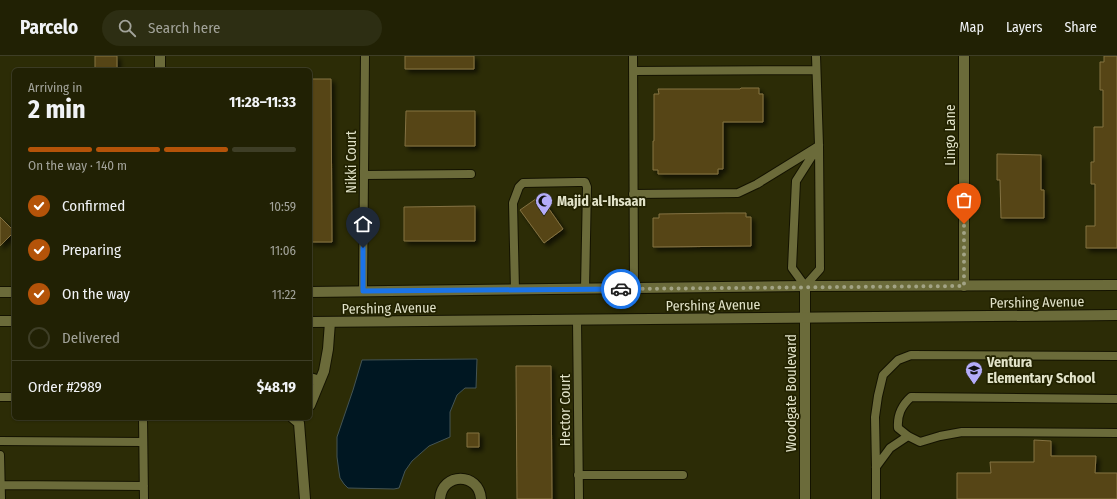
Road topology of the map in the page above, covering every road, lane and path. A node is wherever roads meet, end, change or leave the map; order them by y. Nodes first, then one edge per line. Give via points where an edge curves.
1 (160, 56) edge
2 (364, 56) edge
3 (633, 56) edge
4 (816, 56) edge
5 (964, 56) edge
6 (160, 68) edge
7 (816, 70) junction
8 (633, 71) junction
9 (819, 145) junction
10 (471, 174) dead end
11 (364, 176) junction
12 (633, 194) junction
13 (1117, 285) edge
14 (805, 286) junction
15 (964, 286) junction
16 (634, 288) junction
17 (585, 289) junction
18 (515, 290) junction
19 (363, 291) junction
20 (0, 292) edge
21 (12, 292) edge
22 (312, 292) edge
23 (1117, 315) edge
24 (806, 318) junction
25 (577, 320) junction
26 (0, 321) edge
27 (12, 321) edge
28 (312, 322) edge
29 (330, 322) junction
30 (1117, 356) edge
31 (312, 379) edge
32 (320, 381) junction
33 (12, 397) edge
34 (0, 398) edge
35 (1117, 398) edge
36 (312, 400) edge
37 (143, 420) edge
38 (299, 420) edge
39 (1117, 433) edge
40 (908, 436) junction
41 (0, 441) edge
42 (143, 442) junction
43 (0, 456) edge
44 (876, 467) junction
45 (578, 475) junction
46 (683, 475) dead end
47 (0, 485) edge
48 (144, 486) junction
49 (1, 499) edge
50 (144, 499) edge
51 (305, 499) edge
52 (440, 499) edge
53 (481, 499) edge
54 (578, 499) edge
55 (805, 499) edge
56 (876, 499) edge

1 - 6 street
2 - 11 lane, Nikki Court
3 - 8 lane
4 - 7 lane
5 - 15 street, Lingo Lane
7 - 8 lane
7 - 9 lane
8 - 12 lane
9 - 12 lane via 758,184 738,193
9 - 14 lane via 820,269
9 - 14 lane via 796,181 792,268
10 - 11 lane
11 - 19 lane, Nikki Court
12 - 16 lane
13 - 15 street, Pershing Avenue
14 - 15 street, Pershing Avenue
14 - 16 street, Pershing Avenue
14 - 24 street, Woodgate Boulevard
16 - 17 street, Pershing Avenue
17 - 18 street, Pershing Avenue
17 - 18 lane via 587,187 585,182 578,182 523,183 519,187 513,203
18 - 19 street, Pershing Avenue
19 - 22 street, Pershing Avenue
20 - 21 street
23 - 24 street, Pershing Avenue
24 - 25 street, Pershing Avenue
24 - 55 street, Woodgate Boulevard
25 - 29 street, Pershing Avenue
25 - 45 lane, Hector Court
26 - 27 street
28 - 29 street, Pershing Avenue
29 - 32 street via 328,349
30 - 44 lane via 911,355 898,360 883,375 878,396 875,417
31 - 32 street
32 - 36 street
33 - 34 lane
35 - 40 lane via 911,397 904,403 897,419 898,428
37 - 42 lane
38 - 51 street
39 - 40 lane via 962,432 920,442
40 - 44 lane via 890,448
41 - 42 lane
42 - 48 lane
43 - 47 lane
44 - 56 lane
45 - 46 lane
45 - 54 lane, Hector Court
47 - 48 lane
47 - 49 lane
48 - 50 lane
52 - 53 street via 442,489 448,483 455,479 463,479 477,486

